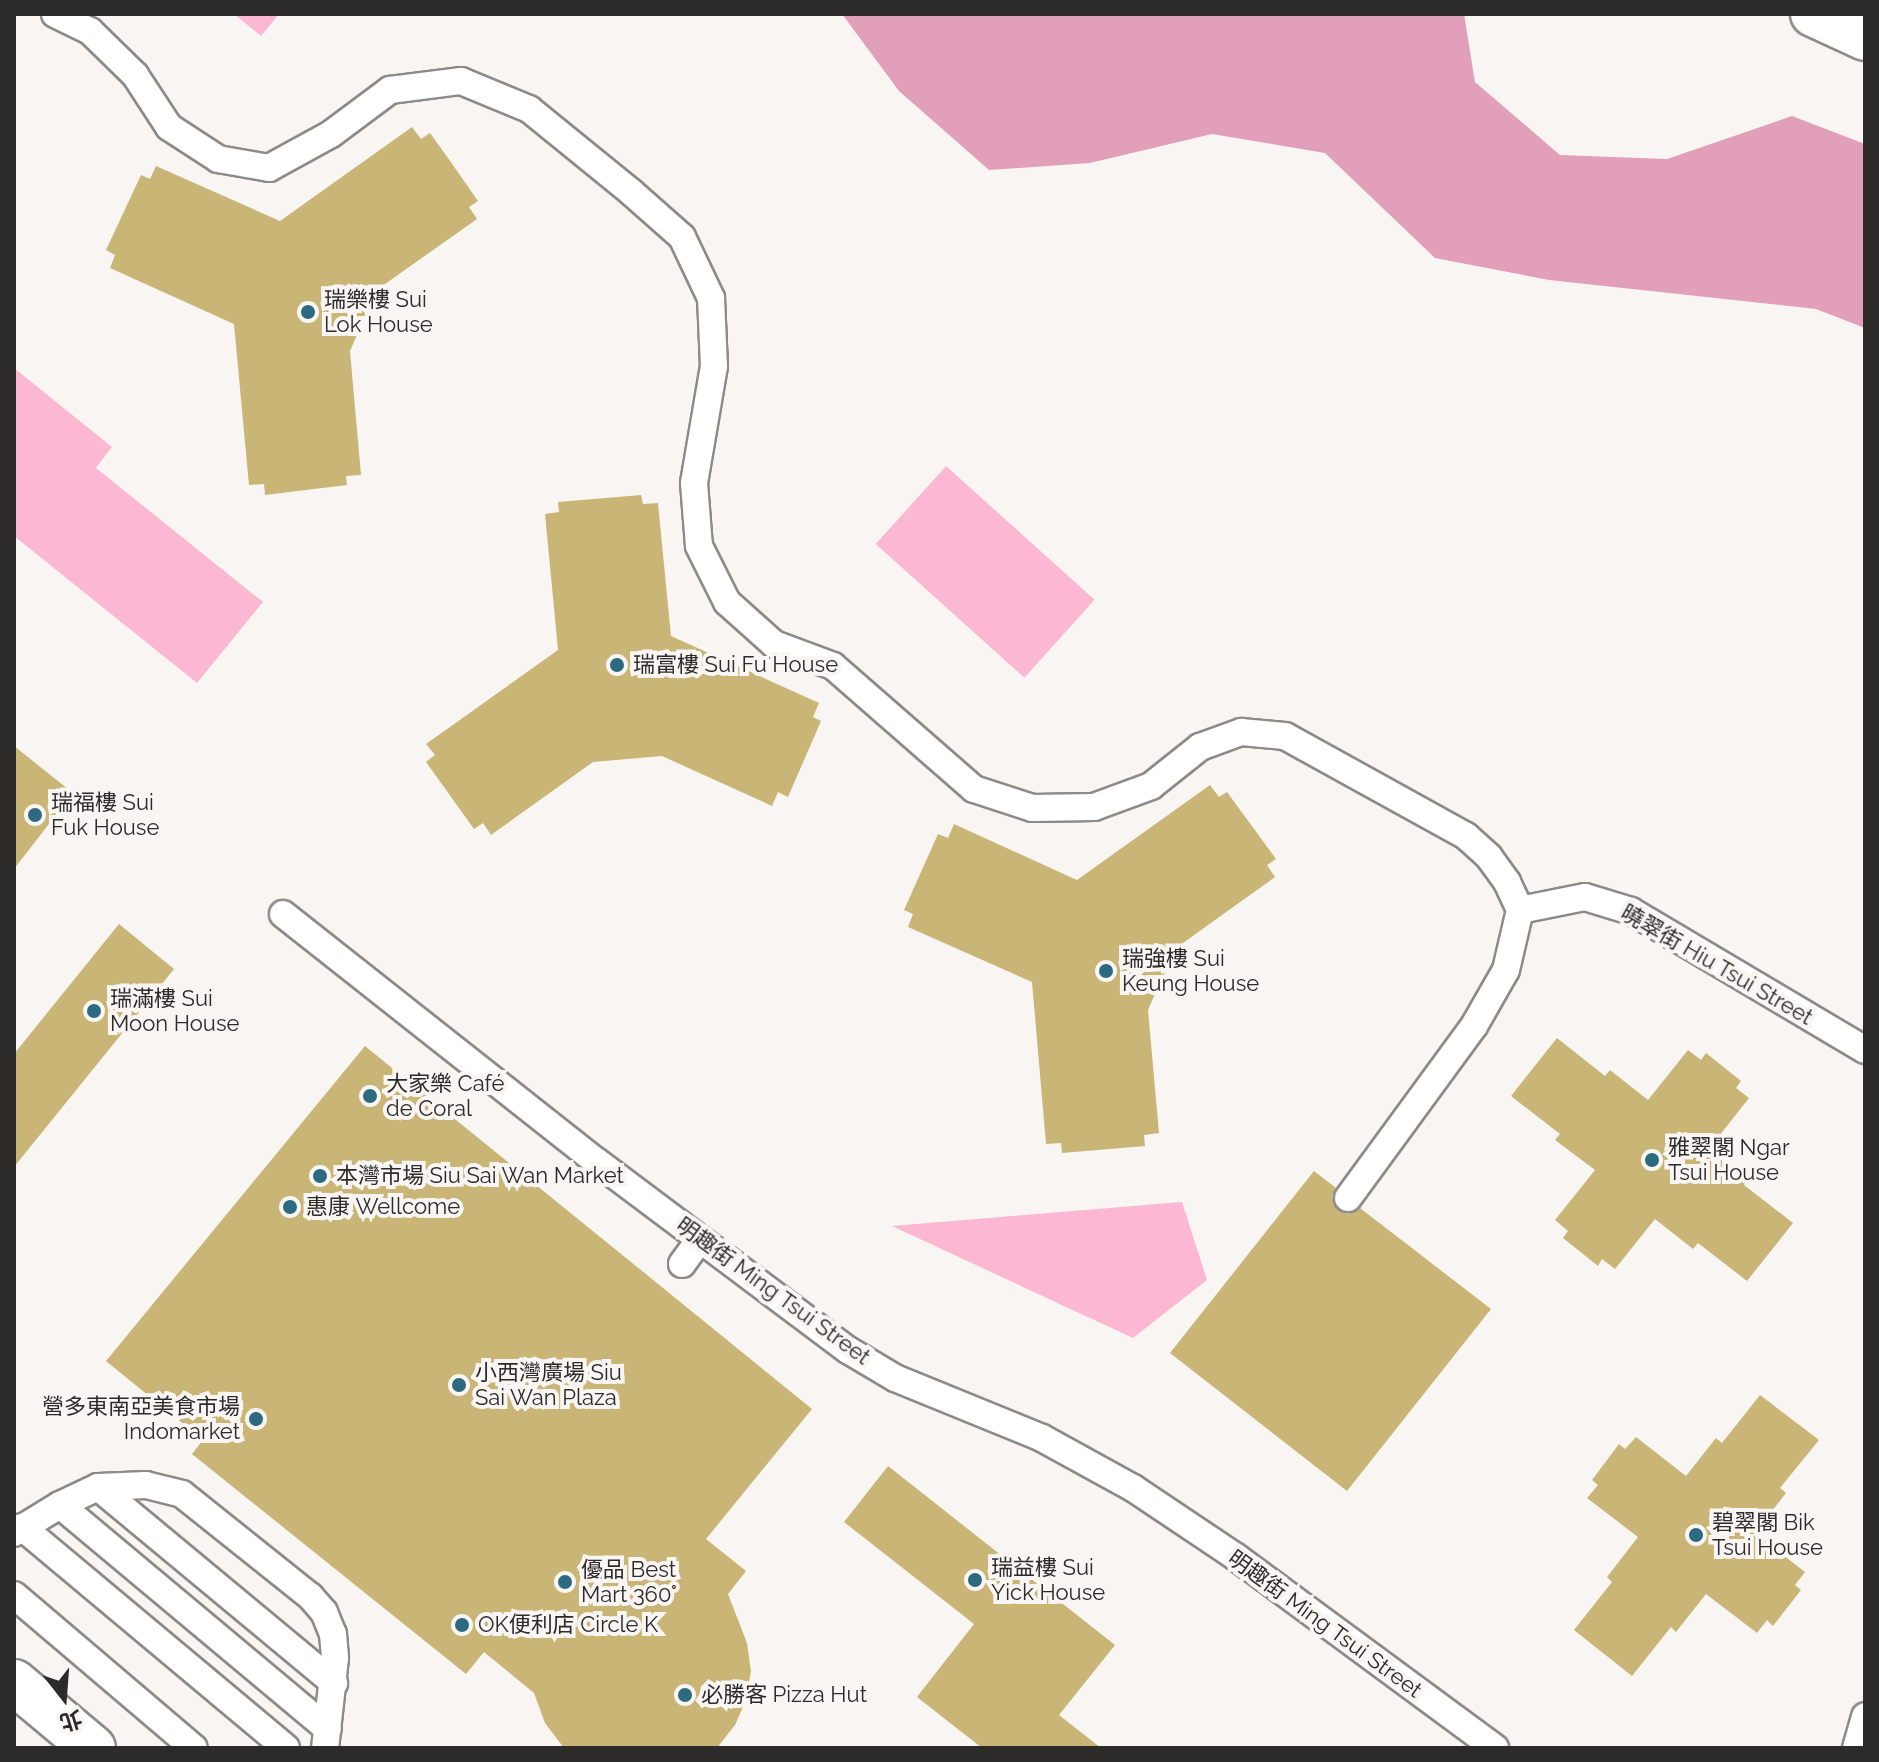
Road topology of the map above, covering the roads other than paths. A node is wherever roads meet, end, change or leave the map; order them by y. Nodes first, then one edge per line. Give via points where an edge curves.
1 (55, 14) edge
2 (1813, 14) edge
3 (1865, 38) edge
4 (1520, 910) junction
5 (283, 914) dead end
6 (1865, 1050) edge
7 (1348, 1198) dead end
8 (700, 1239) junction
9 (682, 1264) dead end
10 (98, 1487) junction
11 (60, 1505) junction
12 (18, 1530) edge
13 (14, 1595) edge
14 (14, 1682) edge
15 (334, 1683) junction
16 (1865, 1716) edge
17 (326, 1738) edge
18 (93, 1748) edge
19 (194, 1748) edge
20 (286, 1748) edge
21 (1495, 1748) edge
22 (1856, 1748) edge

1 - 4 lane via 90,31 135,75 169,127 218,159 269,168 331,134 390,90 461,81 529,109 631,192 682,237 711,298 714,366 694,483 699,546 727,602 774,644 833,666 974,789 1032,808 1094,807 1151,786 1200,747 1241,732 1285,736 1466,836 1489,857
2 - 3 main road
4 - 6 lane, 曉翠街 Hiu Tsui Street via 1585,897 1631,911
4 - 7 lane via 1506,970 1474,1026
5 - 8 lane, 明趣街 Ming Tsui Street
8 - 9 lane
8 - 21 lane, 明趣街 Ming Tsui Street via 871,1364 1042,1438 1133,1488 1236,1557
10 - 11 lane
10 - 15 lane
10 - 15 lane via 146,1485 182,1494 310,1596 333,1634
11 - 12 lane
11 - 17 lane
12 - 20 lane
13 - 19 lane
14 - 18 main road
15 - 17 lane
16 - 22 lane

